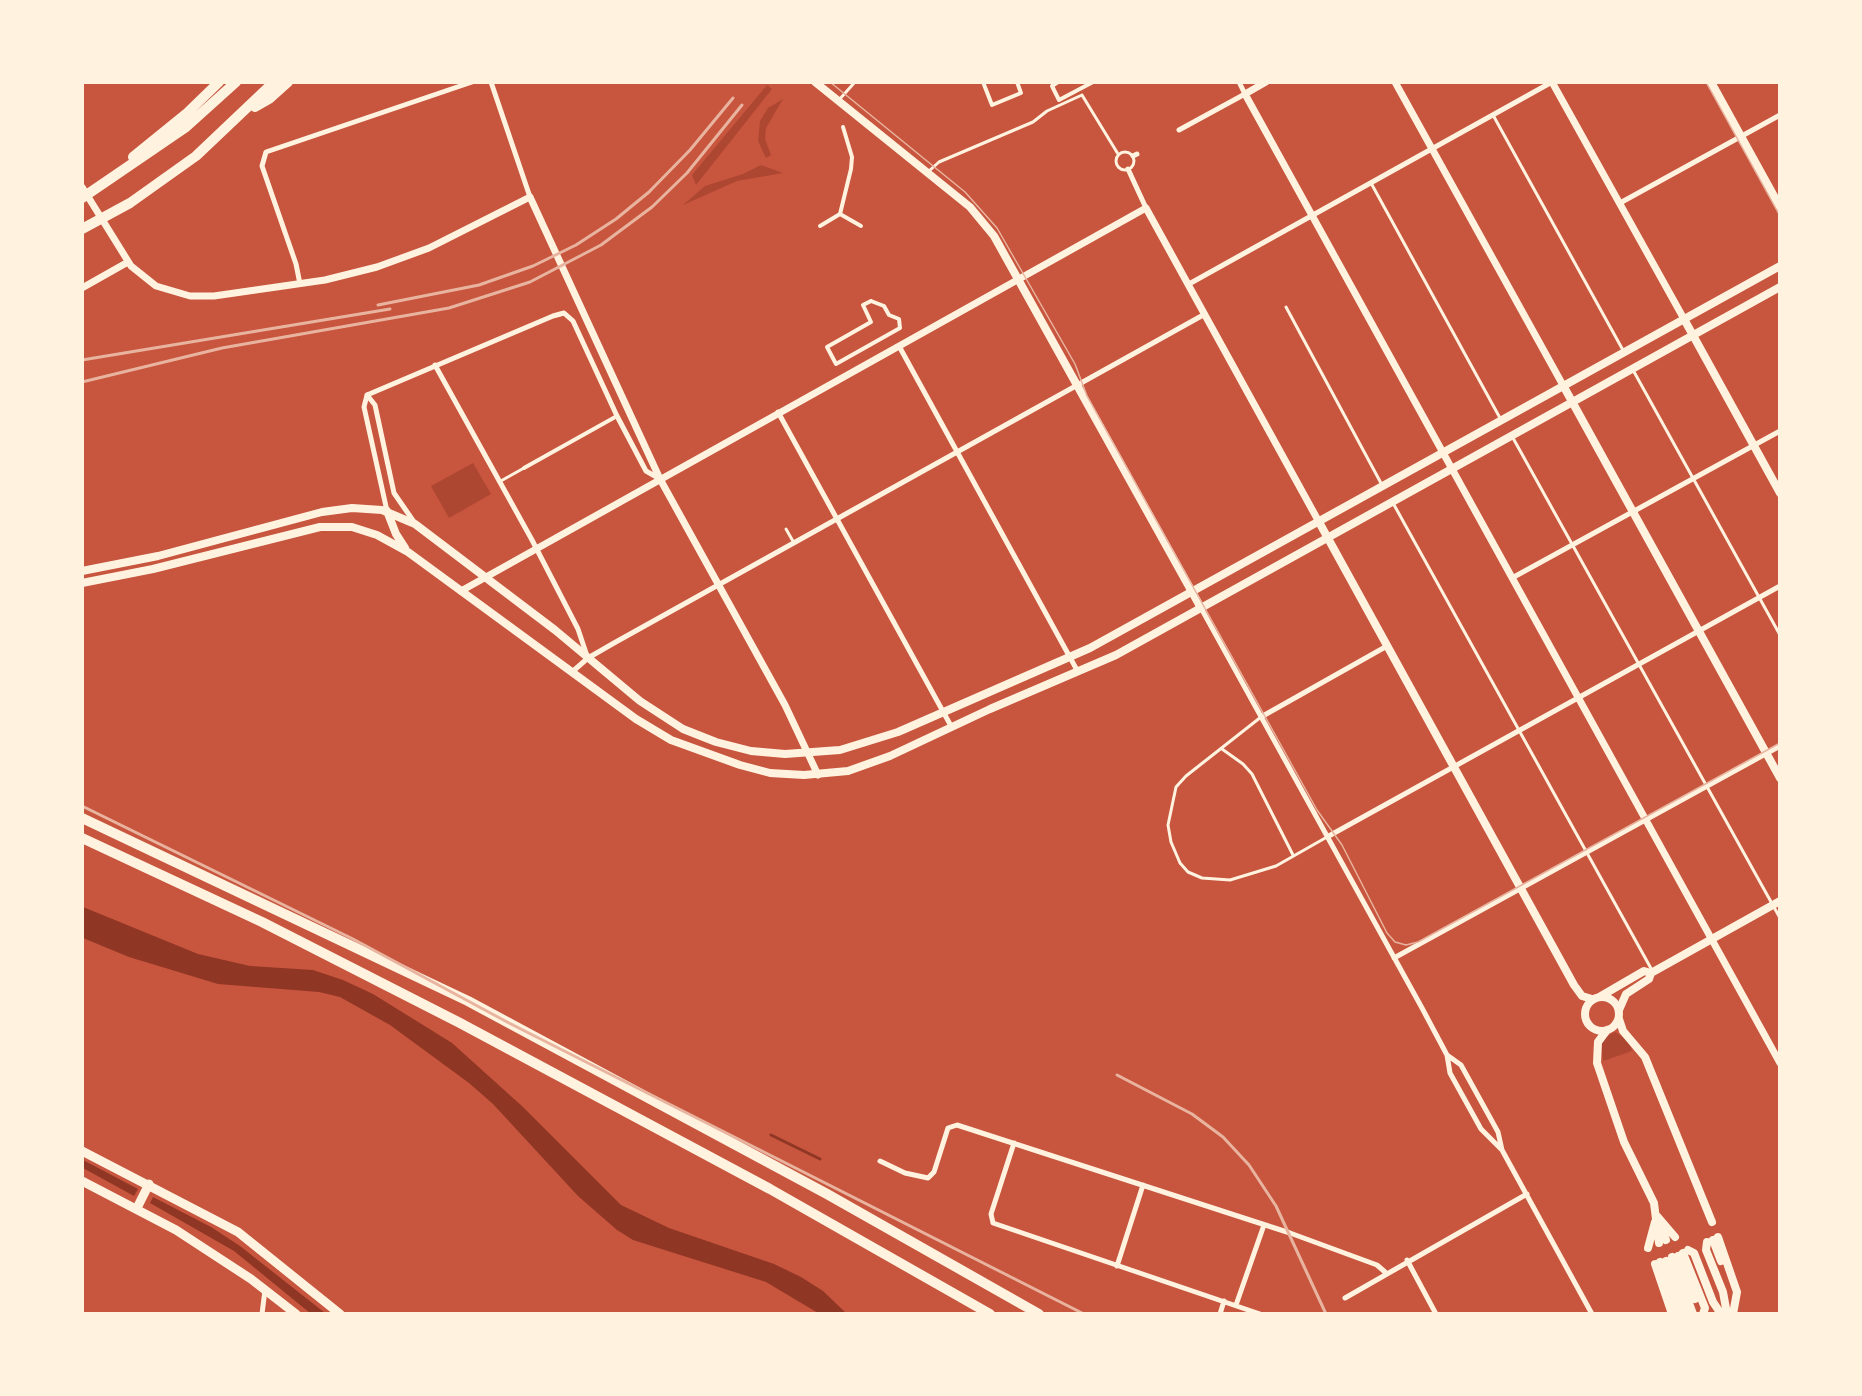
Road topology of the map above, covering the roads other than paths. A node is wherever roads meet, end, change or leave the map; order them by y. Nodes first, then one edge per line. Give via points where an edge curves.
1 (219, 82) edge
2 (236, 82) edge
3 (274, 82) edge
4 (288, 82) edge
5 (472, 82) edge
6 (491, 82) edge
7 (815, 82) edge
8 (855, 82) edge
9 (983, 82) edge
10 (1017, 82) edge
11 (1058, 82) edge
12 (1093, 82) edge
13 (1239, 82) edge
14 (1266, 82) edge
15 (1395, 82) edge
16 (1552, 82) edge
17 (1711, 82) edge
18 (1077, 83) edge
19 (1079, 90) junction
20 (1245, 94) junction
21 (1082, 95) junction
22 (837, 102) junction
23 (244, 113) junction
24 (1492, 115) junction
25 (1779, 115) edge
26 (843, 127) dead end
27 (1179, 130) dead end
28 (1741, 136) junction
29 (1432, 149) junction
30 (1118, 154) junction
31 (1128, 169) junction
32 (116, 173) junction
33 (927, 174) junction
34 (1371, 183) junction
35 (82, 187) edge
36 (82, 192) edge
37 (530, 197) junction
38 (82, 198) edge
39 (1620, 203) junction
40 (1779, 207) edge
41 (1146, 208) junction
42 (840, 214) junction
43 (1312, 215) junction
44 (820, 226) dead end
45 (861, 226) dead end
46 (82, 229) edge
47 (128, 262) junction
48 (1779, 266) edge
49 (1018, 278) junction
50 (300, 284) junction
51 (1189, 284) junction
52 (1779, 287) edge
53 (82, 288) edge
54 (1286, 307) dead end
55 (1205, 314) junction
56 (1684, 320) junction
57 (1693, 336) junction
58 (898, 345) junction
59 (827, 347) joint
60 (1624, 354) junction
61 (435, 365) junction
62 (1632, 369) junction
63 (1077, 387) junction
64 (1564, 387) junction
65 (368, 395) junction
66 (1573, 403) junction
67 (778, 412) junction
68 (617, 416) junction
69 (1503, 422) junction
70 (1779, 431) edge
71 (1512, 436) junction
72 (1754, 446) junction
73 (958, 453) junction
74 (1444, 453) junction
75 (524, 468) joint
76 (1452, 468) junction
77 (1693, 478) junction
78 (660, 479) junction
79 (500, 482) junction
80 (1383, 486) junction
81 (1779, 493) edge
82 (1392, 501) junction
83 (387, 512) junction
84 (1634, 512) junction
85 (838, 519) junction
86 (1319, 522) junction
87 (416, 524) junction
88 (786, 529) dead end
89 (1327, 537) junction
90 (794, 543) junction
91 (1573, 546) junction
92 (537, 549) junction
93 (408, 552) junction
94 (82, 571) edge
95 (485, 577) junction
96 (1512, 578) junction
97 (82, 583) edge
98 (718, 585) junction
99 (1779, 586) edge
100 (461, 591) junction
101 (1192, 592) junction
102 (1759, 597) junction
103 (1201, 608) junction
104 (1699, 630) junction
105 (1779, 635) edge
106 (1387, 646) junction
107 (1070, 657) junction
108 (588, 658) junction
109 (1639, 664) junction
110 (572, 672) junction
111 (1078, 672) junction
112 (1578, 698) junction
113 (943, 712) junction
114 (1261, 717) junction
115 (951, 726) junction
116 (1518, 731) junction
117 (1779, 746) edge
118 (1222, 749) junction
119 (809, 754) junction
120 (1766, 754) junction
121 (1454, 767) junction
122 (818, 775) junction
123 (1779, 778) edge
124 (1706, 786) junction
125 (82, 818) edge
126 (1645, 820) junction
127 (1327, 837) junction
128 (82, 838) edge
129 (1586, 853) junction
130 (1293, 855) junction
131 (1522, 888) junction
132 (1776, 903) edge
133 (1779, 918) edge
134 (1712, 939) junction
135 (1394, 958) junction
136 (1652, 973) junction
137 (1597, 998) junction
138 (1619, 1014) junction
139 (1607, 1030) junction
140 (1447, 1055) junction
141 (1779, 1061) edge
142 (1014, 1143) junction
143 (82, 1150) edge
144 (1502, 1150) junction
145 (880, 1161) dead end
146 (82, 1181) edge
147 (1143, 1185) junction
148 (148, 1187) junction
149 (1527, 1194) junction
150 (140, 1204) junction
151 (1657, 1215) junction
152 (1709, 1220) dead end
153 (1264, 1225) junction
154 (1672, 1257) junction
155 (1407, 1260) junction
156 (1118, 1266) junction
157 (1385, 1272) junction
158 (265, 1290) junction
159 (1345, 1298) dead end
160 (1224, 1301) junction
161 (1236, 1305) junction
162 (262, 1314) edge
163 (296, 1314) edge
164 (340, 1314) edge
165 (990, 1314) edge
166 (1039, 1314) edge
167 (1220, 1314) edge
168 (1260, 1314) edge
169 (1436, 1314) edge
170 (1592, 1314) edge
171 (1672, 1314) edge
172 (1680, 1314) edge
173 (1686, 1314) edge
174 (1693, 1314) edge
175 (1701, 1314) edge
176 (1721, 1314) edge
177 (1731, 1314) edge

1 - 32 highway
2 - 32 highway via 186,127
3 - 23 highway
4 - 23 highway
5 - 50 street via 273,149 263,157 262,166
6 - 37 street
7 - 22 main road
8 - 22 lane
9 - 10 street via 992,105 1021,93
11 - 19 street via 1052,86 1059,100
12 - 19 street
13 - 20 street
14 - 20 street
15 - 29 street
16 - 24 street
16 - 39 street
17 - 28 main road
18 - 19 lane
19 - 21 lane
20 - 27 street
20 - 43 street
21 - 30 lane
21 - 33 lane via 1033,122 939,162
22 - 33 main road
23 - 46 highway via 196,156 130,203
24 - 29 street
24 - 60 lane
25 - 28 street
26 - 42 street via 852,164
28 - 39 street
28 - 40 main road
29 - 34 street
29 - 64 street
30 - 31 lane via 1118,166
30 - 31 lane via 1135,155 1134,164
31 - 41 street
32 - 36 highway
32 - 38 highway
33 - 49 main road via 977,213
34 - 43 street
34 - 69 lane
35 - 47 street
37 - 50 street via 401,259
37 - 78 street
39 - 56 street
41 - 49 street
41 - 51 street
42 - 44 street
42 - 45 street
43 - 51 street
43 - 74 street
47 - 50 street via 156,286 190,296
47 - 53 street
48 - 56 main road
49 - 58 street
49 - 63 main road
51 - 55 street
52 - 57 main road
54 - 80 lane
55 - 63 street
55 - 86 street
56 - 57 main road
56 - 60 main road
57 - 62 main road
57 - 72 main road
58 - 67 street
58 - 73 street
59 - 59 street via 836,364 897,330 900,321 889,315 884,306 871,301 863,305 871,322
60 - 64 main road
61 - 65 street
61 - 68 street via 564,314 573,321
61 - 79 street
62 - 66 main road
62 - 77 lane
63 - 73 street
63 - 101 main road
64 - 66 main road
64 - 69 main road
65 - 83 street via 364,406
65 - 87 street via 375,405 394,493
66 - 71 main road
66 - 84 main road
67 - 78 street
67 - 85 street
68 - 75 street
68 - 78 street via 646,471
69 - 74 main road
70 - 72 street
71 - 76 main road
71 - 91 lane
72 - 77 street
72 - 81 main road
73 - 85 street
73 - 107 street
74 - 76 street
74 - 80 main road
75 - 79 lane
76 - 82 main road
76 - 96 street
77 - 84 street
77 - 102 lane
78 - 92 street
78 - 98 street
79 - 92 street
80 - 86 main road
82 - 89 main road
82 - 116 lane
83 - 87 main road
83 - 93 main road
83 - 94 main road via 338,509 187,549
84 - 91 street
84 - 104 main road
85 - 90 street
85 - 113 street
86 - 89 main road
86 - 101 main road
87 - 95 main road
88 - 90 lane
89 - 103 main road
89 - 106 main road
90 - 98 street
91 - 96 street
91 - 109 lane
92 - 95 street
92 - 108 street via 578,628
93 - 97 main road via 367,531 332,526
93 - 100 main road
95 - 100 street
95 - 108 main road
96 - 112 street
98 - 108 street
98 - 119 street
99 - 102 street
100 - 110 main road
101 - 103 main road
101 - 107 main road
102 - 104 street
102 - 105 lane
103 - 111 main road
103 - 114 street
104 - 109 street
104 - 120 main road
106 - 114 street
106 - 121 main road
107 - 111 street
107 - 113 main road
108 - 110 street
108 - 119 main road via 653,711 698,736 751,751
109 - 112 street
109 - 124 lane
110 - 122 main road via 636,719 691,748 757,770
111 - 115 main road
112 - 116 street
112 - 126 street
113 - 115 street
113 - 119 main road via 869,743
114 - 118 lane
114 - 127 street
115 - 122 main road via 868,765
116 - 121 street
116 - 129 lane
117 - 120 street
118 - 130 lane via 1252,774
118 - 130 lane via 1186,776 1173,795 1169,834 1180,863 1193,875 1215,881 1245,877
119 - 122 street
120 - 123 main road
120 - 124 street
121 - 127 street
121 - 131 main road
124 - 126 street
124 - 132 lane
125 - 166 highway via 468,1001 827,1194
126 - 129 street
126 - 134 street
127 - 130 lane
127 - 135 street
128 - 165 highway via 262,922 460,1023 770,1189
129 - 131 street
129 - 136 lane
131 - 135 street
131 - 137 main road via 1578,991
132 - 133 lane
132 - 134 main road
134 - 136 main road
134 - 141 street
135 - 140 street
136 - 137 main road via 1644,971
136 - 138 main road via 1626,994
137 - 138 main road via 1612,999
137 - 139 main road via 1585,1010 1586,1020 1593,1028
138 - 139 main road via 1614,1026
138 - 152 main road via 1623,1031 1645,1057
139 - 151 main road via 1596,1049 1601,1076 1634,1167 1653,1198
140 - 144 street via 1450,1073 1481,1129
140 - 144 street via 1461,1065 1498,1132
142 - 145 street via 954,1124 948,1128 934,1172 927,1178
142 - 147 street
142 - 156 street via 991,1220
143 - 148 highway
144 - 149 street
146 - 150 highway
147 - 153 street
147 - 156 street
148 - 150 highway
148 - 164 highway via 237,1232
149 - 155 street
149 - 170 street
150 - 158 highway
151 - 151 main road via 1662,1242
153 - 157 street via 1377,1265
153 - 161 street
154 - 171 main road
154 - 172 main road
154 - 173 main road
154 - 174 main road
154 - 175 main road via 1705,1308
154 - 176 main road via 1694,1253
155 - 157 street
155 - 169 street
156 - 160 street
157 - 159 street
158 - 162 street
158 - 163 highway
160 - 161 street
160 - 167 street
161 - 168 street
177 - 177 main road via 1737,1292 1713,1240 1706,1250

